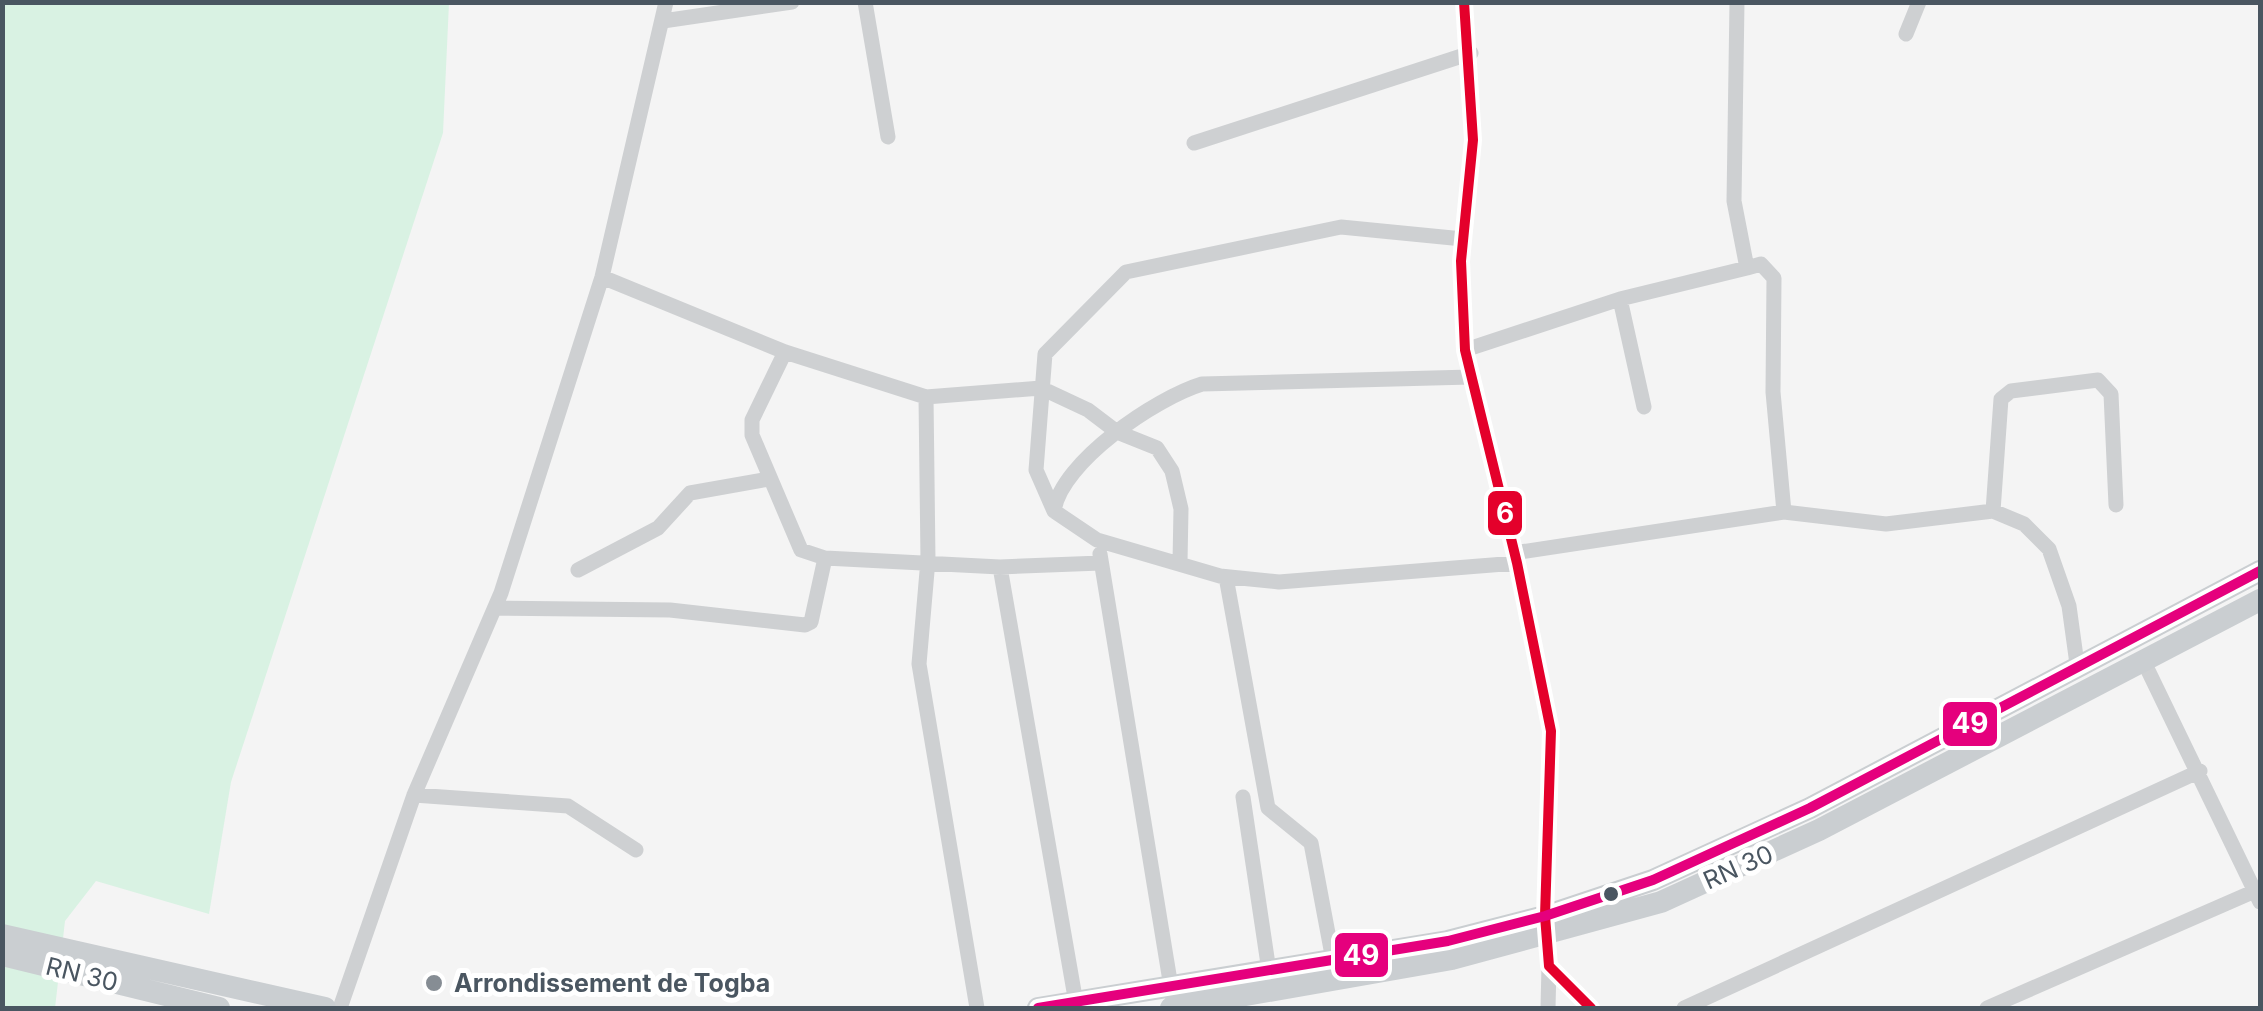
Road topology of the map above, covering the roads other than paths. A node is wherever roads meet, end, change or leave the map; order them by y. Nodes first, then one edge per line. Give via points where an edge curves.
1 (666, 2) edge
2 (792, 2) edge
3 (865, 2) edge
4 (1464, 2) edge
5 (1737, 2) edge
6 (1918, 2) edge
7 (662, 21) junction
8 (1906, 34) dead end
9 (1471, 53) junction
10 (888, 137) dead end
11 (1194, 144) dead end
12 (1463, 240) junction
13 (1747, 268) junction
14 (602, 277) junction
15 (1620, 298) junction
16 (1466, 350) junction
17 (785, 352) junction
18 (1471, 377) junction
19 (1041, 388) junction
20 (926, 397) junction
21 (1644, 407) dead end
22 (1117, 432) junction
23 (769, 479) junction
24 (2116, 505) dead end
25 (1054, 511) junction
26 (1993, 511) junction
27 (1784, 512) junction
28 (1097, 540) junction
29 (824, 558) junction
30 (1515, 558) junction
31 (928, 560) junction
32 (1180, 562) junction
33 (1101, 563) junction
34 (1000, 567) junction
35 (578, 570) dead end
36 (2260, 571) edge
37 (1226, 577) junction
38 (2260, 602) edge
39 (495, 608) junction
40 (2143, 660) junction
41 (2077, 664) junction
42 (2200, 771) junction
43 (414, 795) junction
44 (1243, 797) dead end
45 (636, 850) dead end
46 (2254, 866) edge
47 (2258, 896) edge
48 (1546, 925) junction
49 (2, 935) edge
50 (2, 955) edge
51 (68, 960) junction
52 (1333, 960) junction
53 (1549, 966) junction
54 (1269, 971) junction
55 (1171, 998) edge
56 (1076, 1003) junction
57 (219, 1008) edge
58 (326, 1008) edge
59 (340, 1008) edge
60 (977, 1008) edge
61 (1038, 1008) edge
62 (1548, 1008) edge
63 (1591, 1008) edge
64 (1684, 1008) edge
65 (1987, 1008) edge

1 - 7 street
2 - 7 street
3 - 10 street
4 - 9 street
5 - 13 street via 1734,201
6 - 8 street
7 - 14 street
9 - 11 street
9 - 12 street via 1474,140
12 - 16 street
12 - 19 street via 1341,227 1126,272 1048,348
13 - 15 street
13 - 27 street via 1762,264 1774,278 1773,392
14 - 17 street
14 - 39 street
15 - 16 street
15 - 21 street
16 - 18 street
17 - 20 street
17 - 23 street via 752,420
18 - 22 street via 1202,384 1166,398
18 - 30 street
19 - 20 street
19 - 22 street
19 - 25 street via 1036,470
20 - 31 street
22 - 25 street via 1062,486
22 - 32 street via 1157,448 1172,472
23 - 29 street via 800,550
23 - 35 street via 690,492 658,528
24 - 26 street via 2111,394 2098,380 2002,399
25 - 28 street
26 - 27 street via 1886,524
26 - 41 street via 2024,524 2049,548 2069,606
27 - 30 street
28 - 32 street
28 - 33 street
29 - 31 street
29 - 39 street via 808,624 670,610
30 - 37 street via 1278,582
30 - 48 street via 1550,732
31 - 34 street
31 - 60 street via 919,664
32 - 37 street
33 - 34 street
33 - 55 street
34 - 56 street
36 - 41 main road, RN 30
37 - 52 street via 1268,808 1311,843
38 - 40 main road, RN 30 / RN 30
39 - 43 street
40 - 42 street
40 - 48 main road, RN 30 / RN 30 via 1820,830 1660,902
41 - 48 main road, RN 30 via 1810,808
42 - 46 street
42 - 64 street
43 - 45 street via 568,806
43 - 59 street
44 - 54 street
46 - 47 street
47 - 65 street
48 - 52 main road, RN 30
48 - 53 street
48 - 55 main road, RN 30 / RN 30 via 1452,959
49 - 51 main road, RN 30 / RN 30
50 - 51 main road, RN 30 / RN 30
51 - 57 main road, RN 30 / RN 30
51 - 58 main road, RN 30
52 - 54 main road, RN 30
53 - 62 street
53 - 63 street
54 - 55 main road, RN 30
55 - 56 main road, RN 30
56 - 61 main road, RN 30

